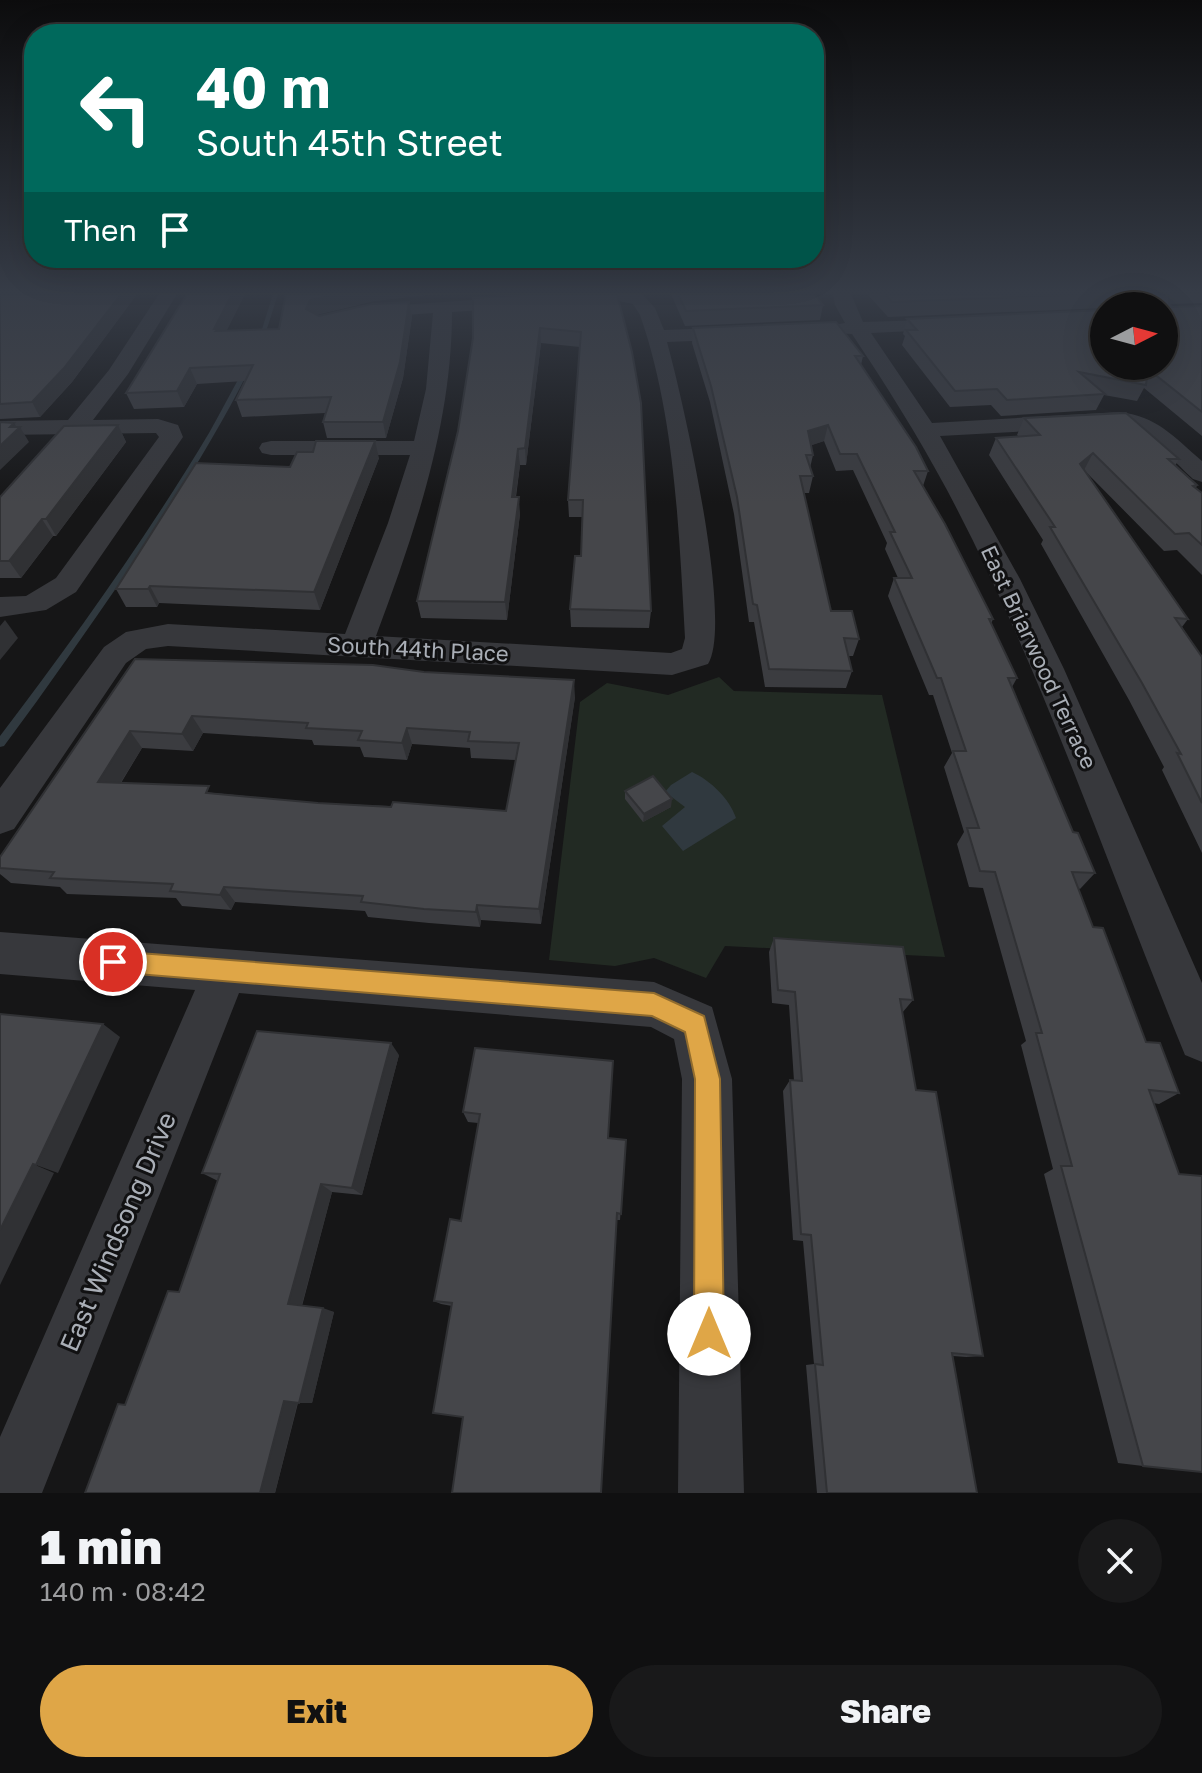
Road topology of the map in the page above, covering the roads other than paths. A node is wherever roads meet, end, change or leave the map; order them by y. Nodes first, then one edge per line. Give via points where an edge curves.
1 (124, 364) edge
2 (438, 364) edge
3 (662, 364) edge
4 (881, 364) edge
5 (76, 426) junction
6 (0, 428) edge
7 (925, 430) junction
8 (271, 448) dead end
9 (422, 448) junction
10 (1202, 474) edge
11 (0, 607) edge
12 (357, 645) junction
13 (0, 818) edge
14 (0, 953) edge
15 (226, 970) junction
16 (1202, 1038) edge
17 (9, 1493) edge
18 (711, 1493) edge

1 - 5 street
2 - 9 street
3 - 12 street, South 44th Place via 685,460 700,623 697,656 672,664
4 - 7 street, East Briarwood Terrace
5 - 6 street
5 - 11 street via 158,426 170,430 171,437 66,585 45,602
7 - 10 street via 1137,421
7 - 16 street, East Briarwood Terrace via 1044,663
8 - 9 street
9 - 12 street
12 - 13 street, South 44th Place via 168,635 137,640 115,655
14 - 15 street
15 - 17 street, East Windsong Drive
15 - 18 street via 654,1005 695,1024 707,1079

